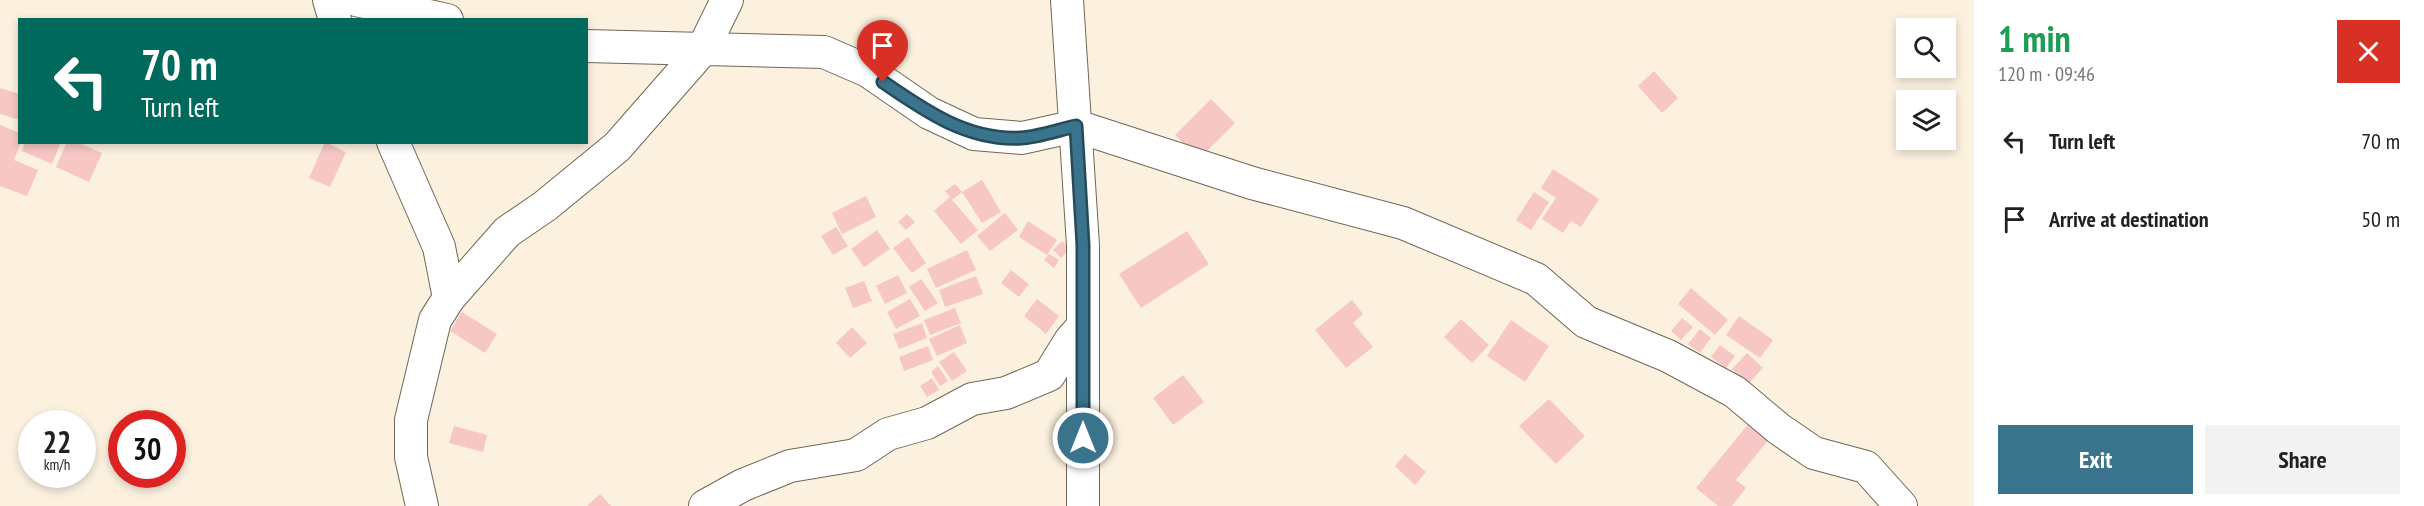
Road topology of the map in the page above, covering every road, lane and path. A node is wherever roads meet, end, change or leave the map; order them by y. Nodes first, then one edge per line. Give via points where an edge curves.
1 (329, 0) edge
2 (356, 0) edge
3 (727, 0) edge
4 (1067, 0) edge
5 (334, 18) edge
6 (438, 18) edge
7 (588, 46) edge
8 (703, 49) junction
9 (1076, 126) junction
10 (394, 144) edge
11 (449, 298) junction
12 (1083, 326) junction
13 (422, 506) edge
14 (705, 506) edge
15 (1083, 506) edge
16 (1901, 506) edge

1 - 5 street
2 - 6 street
3 - 8 street
4 - 9 street
7 - 8 street
8 - 9 street via 824,52 868,71 929,113 974,134 1022,138
8 - 11 street via 617,147 507,232
9 - 12 street
9 - 16 street via 1252,183 1403,223 1536,279 1586,322 1668,356 1735,392 1814,453 1866,467
10 - 11 street via 439,247
11 - 13 street via 435,320 411,420 411,457
12 - 14 street via 1049,375 1006,393 972,399 927,423 888,434 856,455 790,466
12 - 15 street

